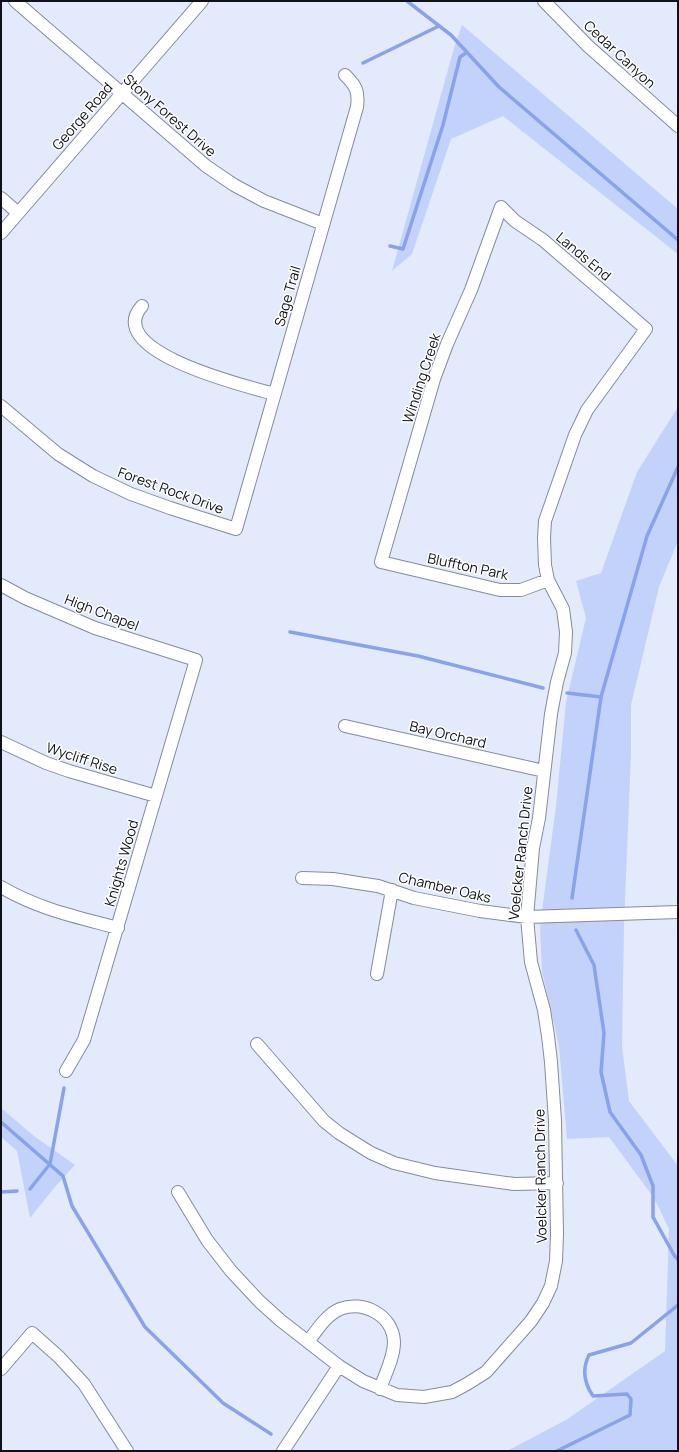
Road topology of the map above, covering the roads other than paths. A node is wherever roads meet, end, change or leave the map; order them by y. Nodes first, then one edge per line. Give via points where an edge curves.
1 (15, 1) edge
2 (202, 1) edge
3 (544, 1) edge
4 (345, 75) dead end
5 (122, 93) junction
6 (677, 123) edge
7 (1, 198) edge
8 (501, 207) joint
9 (18, 213) junction
10 (323, 224) junction
11 (1, 233) edge
12 (142, 306) dead end
13 (646, 329) joint
14 (274, 394) junction
15 (1, 406) edge
16 (236, 529) joint
17 (381, 562) joint
18 (548, 580) junction
19 (1, 585) edge
20 (196, 660) joint
21 (345, 726) dead end
22 (1, 742) edge
23 (544, 771) junction
24 (156, 796) junction
25 (302, 878) dead end
26 (1, 887) edge
27 (392, 890) junction
28 (678, 912) edge
29 (527, 917) junction
30 (118, 928) junction
31 (377, 974) dead end
32 (257, 1044) dead end
33 (66, 1071) dead end
34 (557, 1183) junction
35 (178, 1192) dead end
36 (308, 1342) junction
37 (339, 1366) junction
38 (1, 1369) edge
39 (380, 1389) junction
40 (127, 1451) edge
41 (283, 1451) edge

1 - 5 street, Stony Forest Drive
2 - 5 street, George Road
3 - 6 street, Cedar Canyon via 588,46
4 - 10 street, Sage Trail via 353,83 358,95 357,107
5 - 9 street, George Road
5 - 10 street, Stony Forest Drive via 206,166 234,185 264,201
7 - 9 street
8 - 13 street, Lands End
8 - 17 street, Winding Creek via 471,290 446,344 434,379
9 - 11 street, George Road
10 - 14 street, Sage Trail
12 - 14 street via 137,312 135,323 142,338 152,348 203,373
13 - 18 street, Voelcker Ranch Drive via 587,410 575,435 545,521 545,565
14 - 16 street, Sage Trail
15 - 16 street, Forest Rock Drive via 58,454 93,476 131,494
17 - 18 street, Bluffton Park via 500,590 522,590
18 - 23 street, Voelcker Ranch Drive via 563,609 566,639
19 - 20 street, High Chapel via 94,628
20 - 24 street, Knights Wood
21 - 23 street, Bay Orchard
22 - 24 street, Wycliff Rise via 46,763
23 - 29 street, Voelcker Ranch Drive
24 - 30 street, Knights Wood
25 - 27 street, Chamber Oaks via 333,879
26 - 30 street via 44,908
27 - 29 street, Chamber Oaks via 414,898
27 - 31 street
28 - 29 street, Chamber Oaks
29 - 34 street, Voelcker Ranch Drive via 531,962 544,1010 551,1062
30 - 33 street, Knights Wood via 84,1040
32 - 34 street via 324,1121 371,1153 394,1163 435,1172 514,1184
34 - 39 street, Voelcker Ranch Drive via 556,1261 551,1286 531,1321 486,1372 452,1392 424,1398
35 - 36 street, Voelcker Ranch Drive via 208,1240 231,1270 259,1301
36 - 37 street, Voelcker Ranch Drive
36 - 39 street via 328,1317 339,1309 362,1306 381,1316 389,1324 394,1341 390,1362
37 - 39 street, Voelcker Ranch Drive
37 - 41 street
38 - 40 street via 32,1333 84,1384

